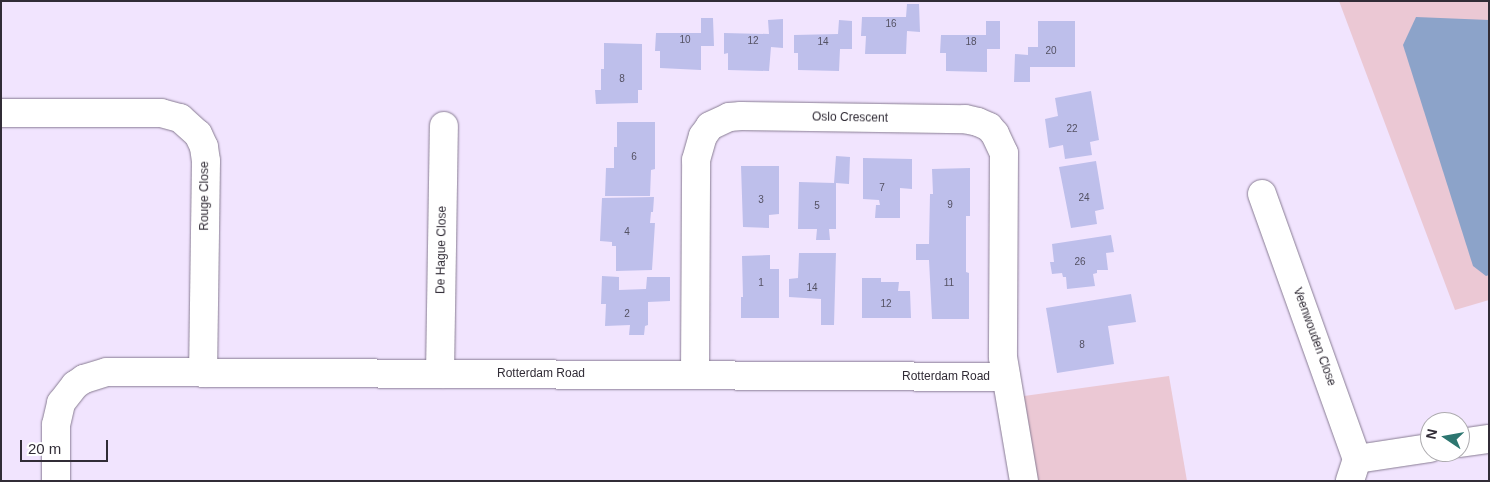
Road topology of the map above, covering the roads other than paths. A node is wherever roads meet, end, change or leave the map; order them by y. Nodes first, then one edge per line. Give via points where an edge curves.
1 (1, 112) edge
2 (444, 126) dead end
3 (1262, 194) dead end
4 (203, 373) junction
5 (440, 374) junction
6 (695, 375) junction
7 (1006, 377) junction
8 (1489, 438) edge
9 (1470, 441) edge
10 (1420, 451) edge
11 (1354, 470) edge
12 (56, 481) edge
13 (1024, 481) edge

1 - 4 street, Rouge Close via 161,113 180,118 198,134 206,161
2 - 5 street, De Hague Close
3 - 11 street, Veenwouden Close
4 - 5 street, Rotterdam Road
4 - 12 street, Rotterdam Road via 107,372 95,374 75,385 61,403 58,414
5 - 6 street, Rotterdam Road
6 - 7 street, Rotterdam Road
6 - 7 street, Oslo Crescent via 696,160 703,136 710,126 720,120 740,116 965,119 988,127 1001,142 1005,166 1003,357
7 - 13 street, Rotterdam Road
8 - 9 street
10 - 11 street

